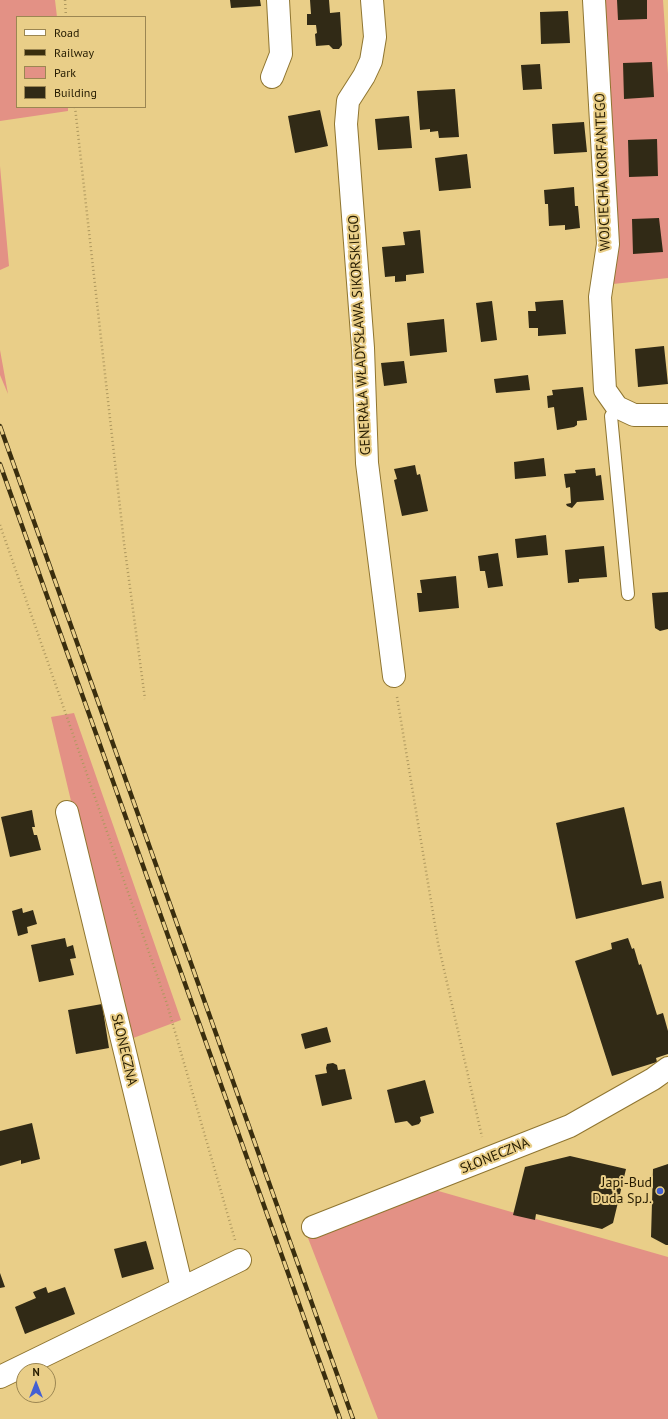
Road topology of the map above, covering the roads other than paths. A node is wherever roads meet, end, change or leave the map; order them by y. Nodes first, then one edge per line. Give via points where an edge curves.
1 (278, 0) edge
2 (372, 0) edge
3 (594, 0) edge
4 (272, 77) dead end
5 (617, 407) junction
6 (668, 415) edge
7 (628, 594) dead end
8 (394, 676) road end
9 (67, 812) dead end
10 (668, 1068) edge
11 (313, 1227) dead end
12 (240, 1260) road end
13 (182, 1288) junction
14 (0, 1377) edge

1 - 4 street via 280,54
2 - 8 street, GENERAŁA WŁADYSŁAWA SIKORSKIEGO via 375,36 371,62 348,101 346,124 363,348 368,463
3 - 5 street, WOJCIECHA KORFANTEGO via 608,244 600,297 604,375 605,390
5 - 6 street via 634,415
5 - 7 lane via 611,416
9 - 13 street, SŁONECZNA
10 - 11 street, SŁONECZNA via 570,1126
12 - 13 street
13 - 14 street

